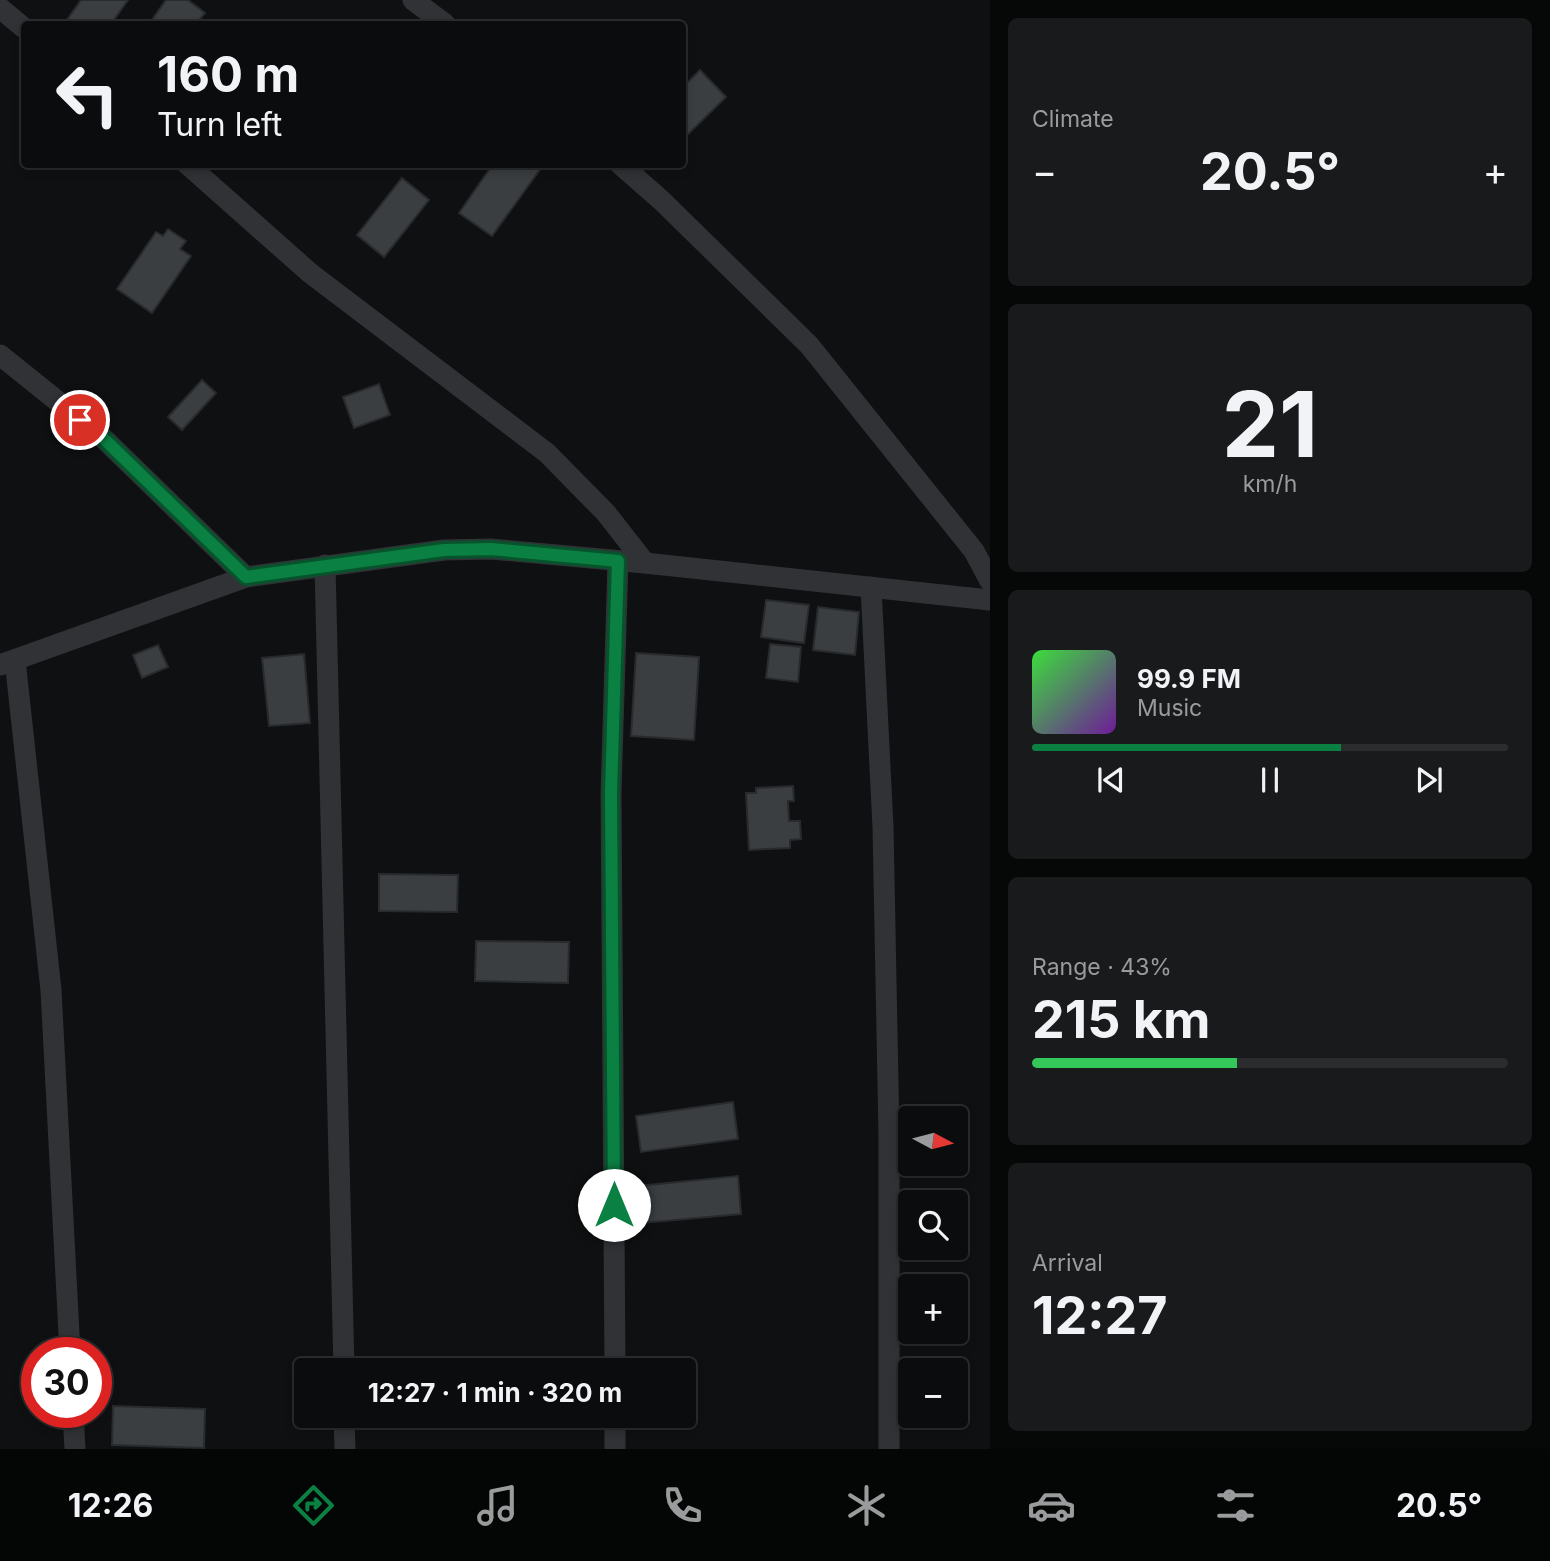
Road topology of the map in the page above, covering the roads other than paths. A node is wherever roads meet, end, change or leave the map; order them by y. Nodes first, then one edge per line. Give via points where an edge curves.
1 (412, 0) edge
2 (0, 8) edge
3 (441, 21) edge
4 (21, 26) edge
5 (192, 168) edge
6 (625, 168) edge
7 (0, 355) edge
8 (618, 561) junction
9 (645, 563) junction
10 (325, 565) junction
11 (246, 577) junction
12 (990, 581) edge
13 (871, 587) junction
14 (990, 600) edge
15 (8, 662) edge
16 (69, 1337) edge
17 (344, 1358) edge
18 (615, 1358) edge
19 (74, 1428) edge
20 (344, 1428) edge
21 (615, 1428) edge
22 (75, 1449) edge
23 (345, 1449) edge
24 (615, 1449) edge
25 (889, 1449) edge

1 - 3 street
2 - 4 street
5 - 9 street via 310,273 547,453 606,513
6 - 12 street via 809,345 974,551
7 - 11 street via 101,436
8 - 9 street
8 - 10 street via 491,549 444,550
8 - 18 street via 611,793
9 - 13 street
10 - 11 street
10 - 17 street
11 - 15 street
13 - 14 street
13 - 25 street via 883,827
15 - 16 street via 51,990
19 - 22 street
20 - 23 street
21 - 24 street

